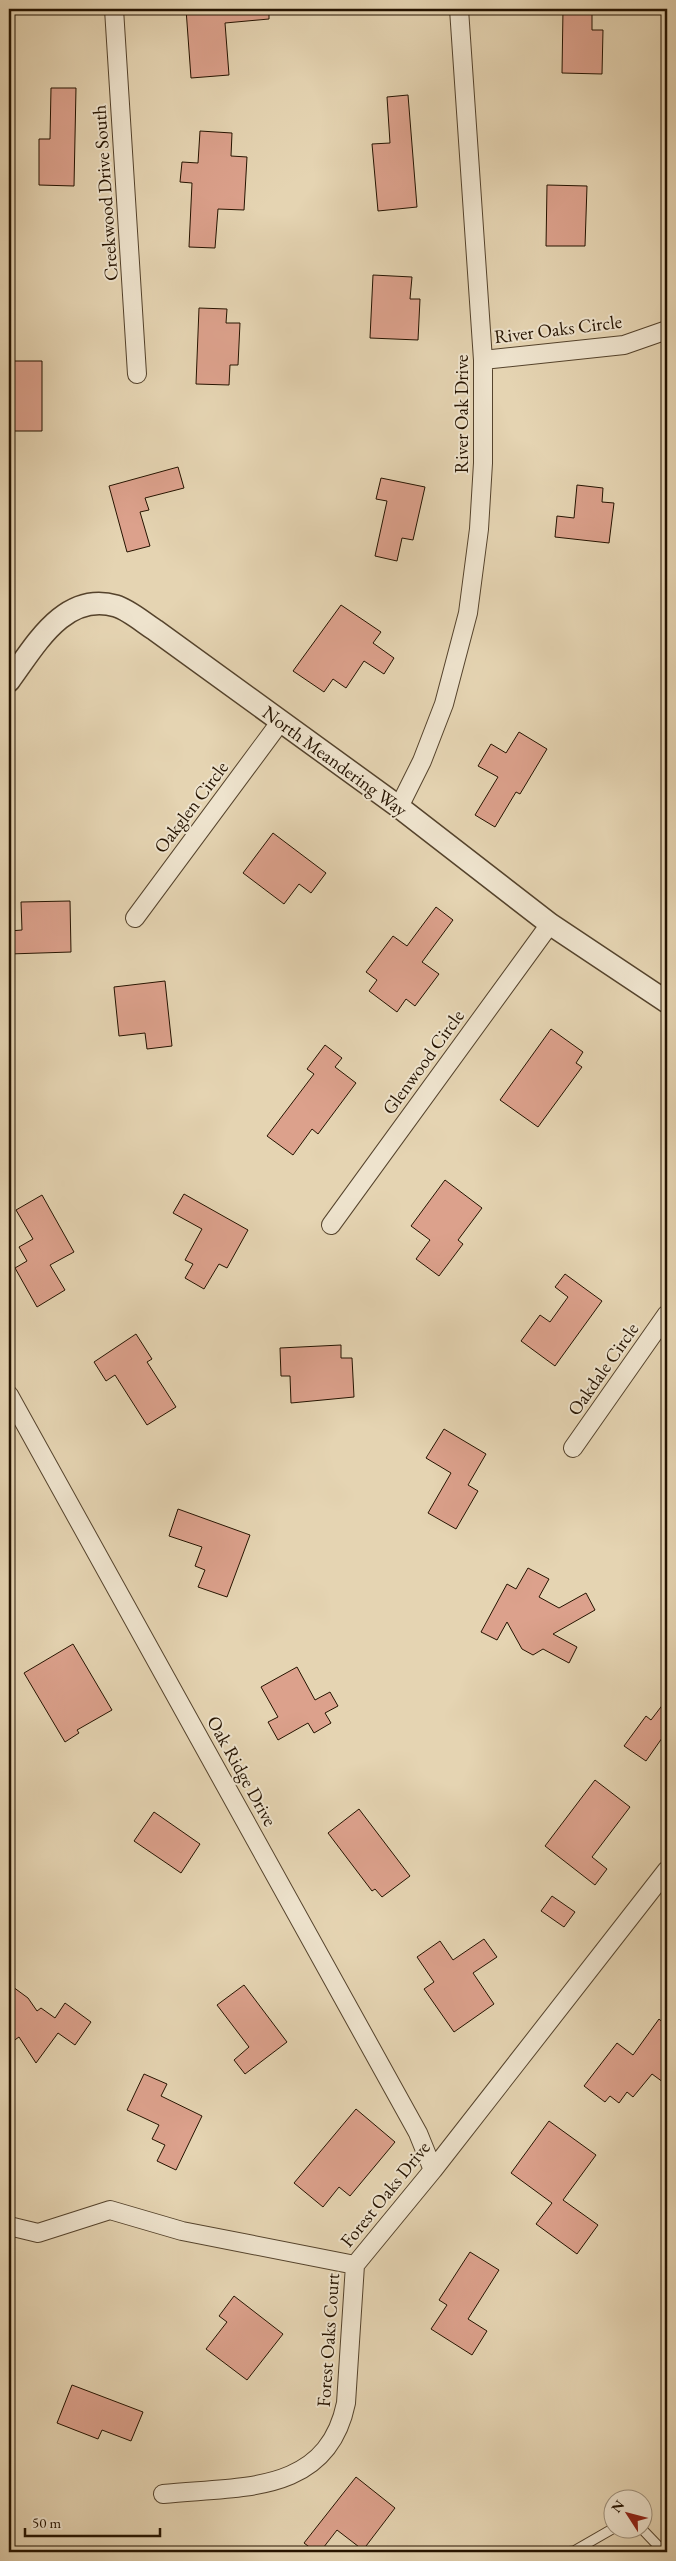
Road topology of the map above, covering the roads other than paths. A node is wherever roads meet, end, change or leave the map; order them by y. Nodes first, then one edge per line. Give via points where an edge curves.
1 (114, 9) edge
2 (459, 9) edge
3 (667, 330) edge
4 (483, 360) junction
5 (137, 374) dead end
6 (9, 681) edge
7 (281, 722) junction
8 (398, 807) junction
9 (135, 918) dead end
10 (550, 924) junction
11 (667, 1002) edge
12 (331, 1225) dead end
13 (667, 1314) edge
14 (9, 1395) edge
15 (573, 1448) dead end
16 (667, 1870) edge
17 (433, 2170) junction
18 (9, 2226) edge
19 (355, 2265) junction
20 (164, 2494) dead end
21 (604, 2534) edge
22 (651, 2538) edge
23 (565, 2552) edge
24 (664, 2552) edge

1 - 5 street, Creekwood Drive South
2 - 4 street, River Oak Drive
3 - 4 street, River Oaks Circle via 624,345
4 - 8 street, River Oak Drive via 480,529 468,612 444,704 422,761
6 - 7 street, North Meandering Way via 56,619 81,605 100,603 118,606 155,630
7 - 8 street, North Meandering Way
7 - 9 street, Oakglen Circle
8 - 10 street, North Meandering Way
10 - 11 street, North Meandering Way
10 - 12 street, Glenwood Circle
13 - 15 street, Oakdale Circle
14 - 17 street, Oak Ridge Drive via 413,2125
16 - 17 street, Forest Oaks Drive
17 - 19 street, Forest Oaks Drive
18 - 19 street, Forest Oaks Drive via 38,2233 110,2210 182,2231
19 - 20 street, Forest Oaks Court via 346,2404 342,2424 331,2446 310,2466 279,2482
21 - 23 lane
22 - 24 lane

